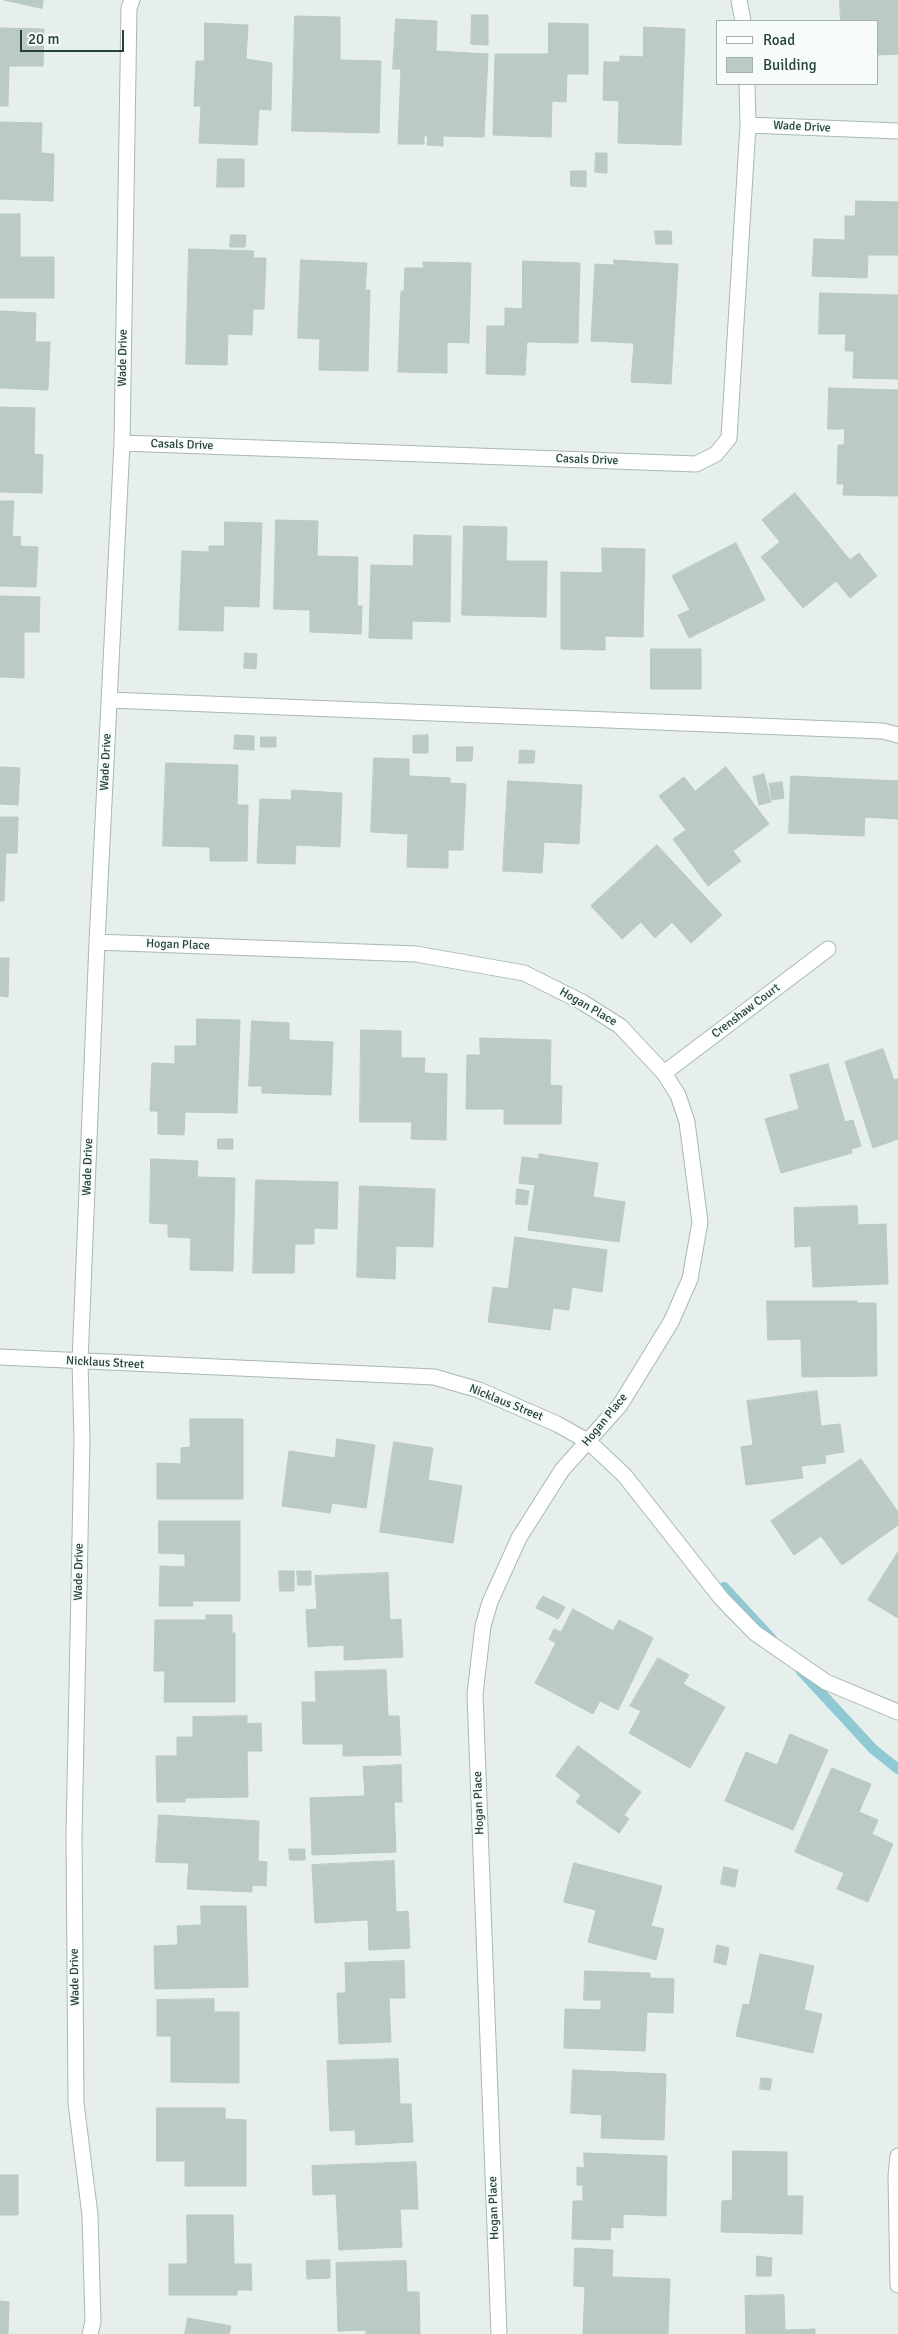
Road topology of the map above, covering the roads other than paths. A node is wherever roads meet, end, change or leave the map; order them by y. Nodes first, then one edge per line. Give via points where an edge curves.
1 (132, 0) edge
2 (739, 0) edge
3 (744, 20) edge
4 (747, 85) edge
5 (748, 125) junction
6 (898, 131) edge
7 (122, 442) junction
8 (109, 700) junction
9 (898, 735) edge
10 (97, 942) junction
11 (828, 949) dead end
12 (664, 1072) junction
13 (0, 1357) edge
14 (80, 1362) junction
15 (589, 1442) junction
16 (898, 1712) edge
17 (898, 2156) edge
18 (897, 2176) edge
19 (898, 2285) edge
20 (90, 2334) edge
21 (498, 2334) edge

1 - 7 street, Wade Drive via 129,8
2 - 3 street
4 - 5 street
5 - 6 street, Wade Drive
5 - 7 street, Casals Drive via 729,438 716,454 696,464
7 - 8 street, Wade Drive
8 - 9 street via 883,731
8 - 10 street, Wade Drive
10 - 12 street, Hogan Place via 416,954 524,973 582,1002 620,1026
10 - 14 street, Wade Drive
11 - 12 street, Crenshaw Court
12 - 15 street, Hogan Place via 678,1095 687,1122 700,1222 690,1279 671,1322 620,1405
13 - 14 street, Nicklaus Street
14 - 15 street, Nicklaus Street via 434,1377 479,1390 557,1424
14 - 20 street, Wade Drive via 82,1450 74,1835 76,2093 90,2215 93,2322
15 - 16 street, Nicklaus Street via 625,1476 721,1598 755,1633 826,1682
15 - 21 street, Hogan Place via 562,1470 515,1546 483,1626 475,1694
17 - 18 street
18 - 19 street

